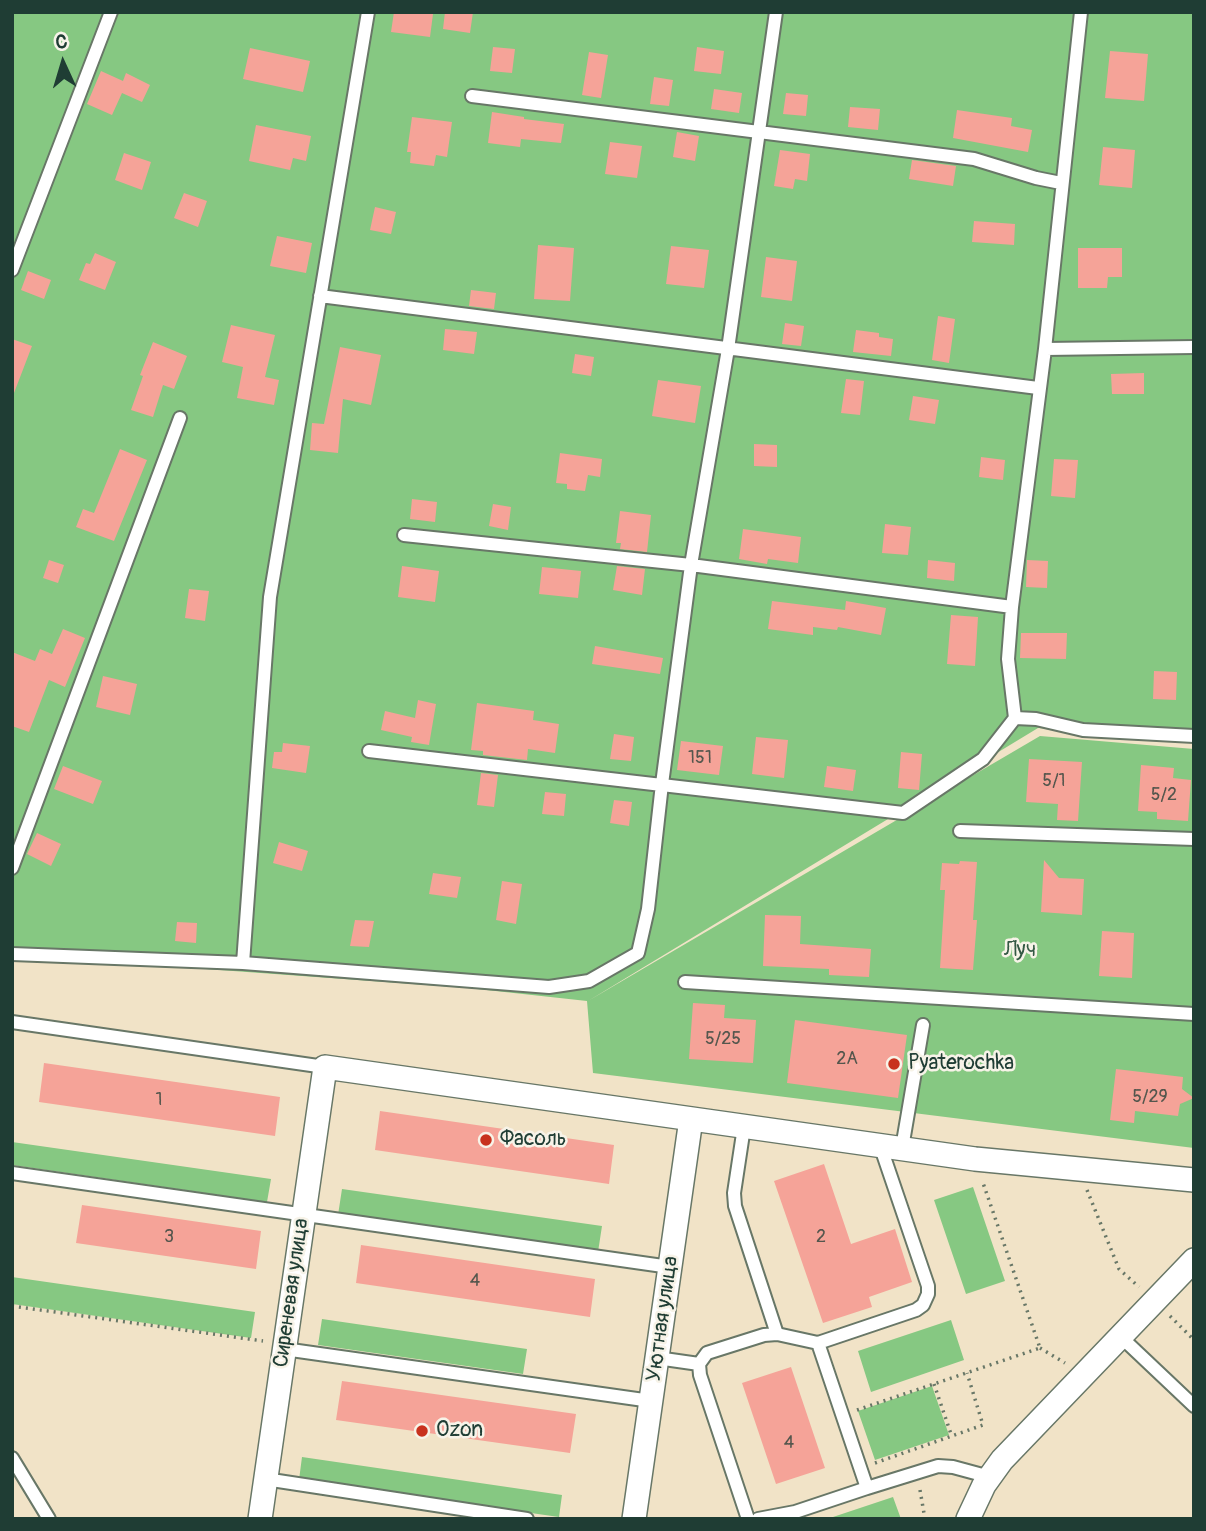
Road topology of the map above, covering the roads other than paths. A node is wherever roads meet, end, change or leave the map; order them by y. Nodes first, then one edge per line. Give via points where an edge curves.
1 (111, 12) edge
2 (368, 12) edge
3 (776, 12) edge
4 (1081, 12) edge
5 (472, 96) dead end
6 (757, 133) junction
7 (1061, 183) junction
8 (12, 270) edge
9 (320, 296) junction
10 (1194, 347) edge
11 (728, 349) junction
12 (1045, 349) junction
13 (1038, 388) junction
14 (180, 418) dead end
15 (404, 535) dead end
16 (691, 565) junction
17 (1012, 607) junction
18 (1015, 718) junction
19 (1194, 736) edge
20 (369, 751) dead end
21 (662, 784) junction
22 (960, 831) dead end
23 (1194, 839) edge
24 (12, 868) edge
25 (12, 954) edge
26 (243, 963) junction
27 (685, 982) dead end
28 (1194, 1014) edge
29 (12, 1022) edge
30 (923, 1026) dead end
31 (325, 1067) junction
32 (691, 1119) junction
33 (744, 1127) junction
34 (891, 1147) junction
35 (12, 1173) edge
36 (1194, 1180) edge
37 (303, 1214) junction
38 (1194, 1260) edge
39 (670, 1267) junction
40 (778, 1334) junction
41 (1120, 1336) junction
42 (818, 1343) junction
43 (285, 1347) junction
44 (657, 1358) junction
45 (699, 1364) junction
46 (651, 1401) junction
47 (1194, 1406) edge
48 (12, 1458) edge
49 (989, 1477) junction
50 (265, 1479) junction
51 (867, 1488) junction
52 (787, 1517) edge
53 (49, 1519) edge
54 (260, 1519) edge
55 (527, 1519) edge
56 (634, 1519) edge
57 (748, 1519) edge
58 (758, 1519) edge
59 (968, 1519) edge

1 - 8 lane
2 - 9 lane
3 - 6 lane
4 - 7 lane
5 - 6 lane
6 - 7 lane via 974,159
6 - 11 lane
7 - 12 lane
9 - 11 lane
9 - 26 lane via 270,597
10 - 12 lane
11 - 13 lane
11 - 16 lane
12 - 13 lane
13 - 17 lane
14 - 24 lane
15 - 16 lane
16 - 17 lane
16 - 21 lane
17 - 18 lane via 1009,659
18 - 19 lane via 1083,730
18 - 21 lane via 983,759 903,813
20 - 21 lane
21 - 26 lane via 648,909 638,953 589,981 549,987
22 - 23 lane
25 - 26 lane
27 - 28 lane
29 - 31 lane
30 - 34 lane
31 - 32 street
31 - 37 street, Сиреневая улица
32 - 33 street
32 - 39 street, Уютная улица
33 - 34 street
33 - 40 lane via 735,1206
34 - 36 street
34 - 42 lane via 928,1294 916,1310
35 - 37 lane
37 - 39 lane
37 - 43 street, Сиреневая улица
38 - 41 street
39 - 44 street, Уютная улица
40 - 42 lane
40 - 45 lane via 707,1353
41 - 47 lane
41 - 49 street
42 - 51 lane
43 - 46 lane
43 - 50 street, Сиреневая улица
44 - 45 lane
44 - 46 street, Уютная улица
45 - 57 lane
46 - 56 street, Уютная улица
48 - 53 lane
49 - 51 lane via 945,1465
49 - 59 street
50 - 54 street, Сиреневая улица
50 - 55 lane
51 - 52 lane
52 - 58 lane

